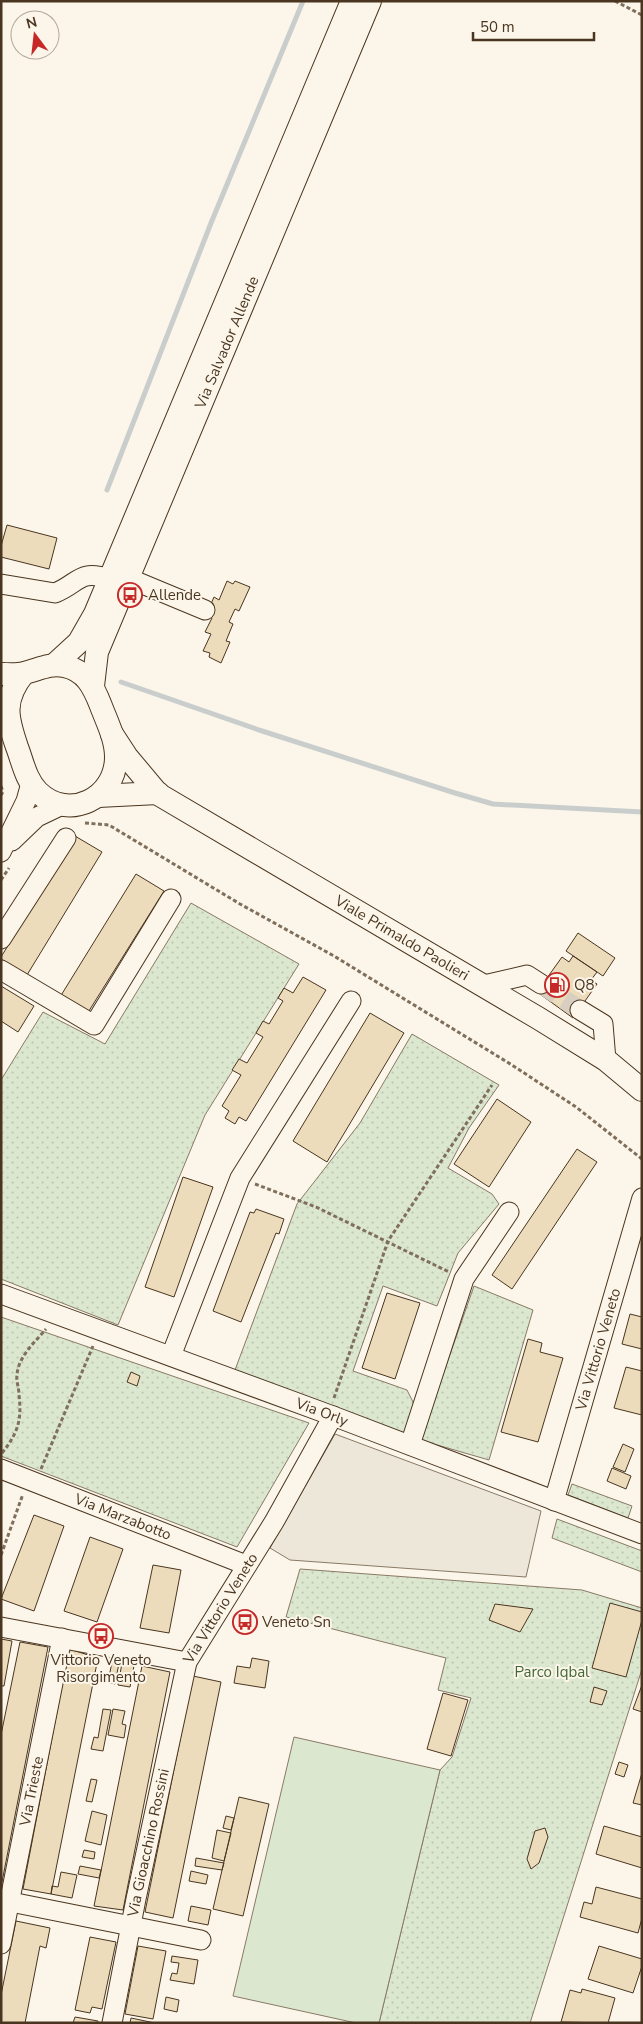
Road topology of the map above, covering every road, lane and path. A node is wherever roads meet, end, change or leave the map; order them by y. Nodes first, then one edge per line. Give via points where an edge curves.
1 (352, 1) edge
2 (370, 1) edge
3 (615, 1) edge
4 (642, 15) edge
5 (119, 578) junction
6 (1, 584) edge
7 (204, 610) dead end
8 (54, 665) junction
9 (24, 673) junction
10 (1, 674) edge
11 (93, 686) junction
12 (7, 728) edge
13 (112, 734) junction
14 (31, 783) junction
15 (1, 786) edge
16 (158, 793) junction
17 (1, 795) edge
18 (98, 796) junction
19 (60, 806) junction
20 (83, 823) dead end
21 (66, 838) dead end
22 (6, 853) edge
23 (1, 880) edge
24 (171, 899) dead end
25 (1, 939) edge
26 (1, 970) edge
27 (541, 984) tunnel mouth
28 (484, 985) junction
29 (350, 1001) dead end
30 (580, 1010) tunnel mouth
31 (606, 1060) junction
32 (492, 1085) dead end
33 (642, 1090) edge
34 (642, 1159) edge
35 (240, 1178) junction
36 (642, 1198) edge
37 (509, 1212) dead end
38 (388, 1241) junction
39 (464, 1279) junction
40 (1, 1294) edge
41 (49, 1324) dead end
42 (99, 1330) junction
43 (171, 1356) junction
44 (333, 1416) junction
45 (410, 1445) junction
46 (1, 1453) edge
47 (1, 1469) edge
48 (32, 1480) junction
49 (554, 1501) junction
50 (642, 1534) edge
51 (1, 1555) edge
52 (246, 1565) junction
53 (1, 1627) edge
54 (62, 1638) junction
55 (187, 1662) junction
56 (6, 1901) edge
57 (131, 1927) junction
58 (201, 1940) dead end
59 (1, 1944) edge
60 (112, 2023) edge

1 - 5 main road, Via Salvador Allende
2 - 5 main road, Via Salvador Allende
3 - 4 path
5 - 6 street via 86,575 55,593
5 - 7 street
5 - 8 main road, Via Salvador Allende via 79,642
5 - 11 main road, Via Salvador Allende via 97,652
8 - 9 main road, Viale Primaldo Paolieri
8 - 11 main road, Viale Primaldo Paolieri via 76,671
9 - 10 main road, Viale Primaldo Paolieri
9 - 12 main road via 8,704
11 - 13 main road, Viale Primaldo Paolieri
12 - 14 main road
13 - 16 main road, Viale Primaldo Paolieri
13 - 18 main road, Viale Primaldo Paolieri via 115,764 110,782
14 - 19 main road via 42,795
14 - 22 street
15 - 17 path
16 - 18 main road
16 - 28 main road, Viale Primaldo Paolieri
18 - 19 main road
19 - 22 street via 37,818
20 - 34 path via 109,825 334,956 512,1065 576,1108
21 - 25 street
22 - 23 path
24 - 26 street via 94,1025
27 - 28 street via 527,975
28 - 31 main road, Viale Primaldo Paolieri
29 - 35 street
30 - 31 street via 603,1024
31 - 33 main road, Viale Primaldo Paolieri
32 - 38 path
35 - 38 path via 316,1207
35 - 43 street
36 - 49 street, Via Vittorio Veneto
37 - 39 street
38 - 39 path
38 - 44 path via 331,1406
39 - 45 street
40 - 42 street, Via Orly
41 - 46 path via 20,1364 17,1375 21,1416
42 - 43 street, Via Orly
42 - 48 path via 44,1465
43 - 44 street, Via Orly
44 - 45 street, Via Orly
44 - 52 street, Via Vittorio Veneto
45 - 49 street, Via Orly
47 - 48 street, Via Marzabotto
48 - 51 path via 24,1492
48 - 52 street, Via Marzabotto
49 - 50 street, Via Orly
52 - 55 street, Via Vittorio Veneto
53 - 54 street, Via Vittorio Veneto
54 - 55 street, Via Vittorio Veneto
54 - 56 street, Via Trieste
55 - 57 street, Via Gioacchino Rossini
56 - 57 street
56 - 59 street, Via Trieste
57 - 58 street
57 - 60 street, Via Gioacchino Rossini

